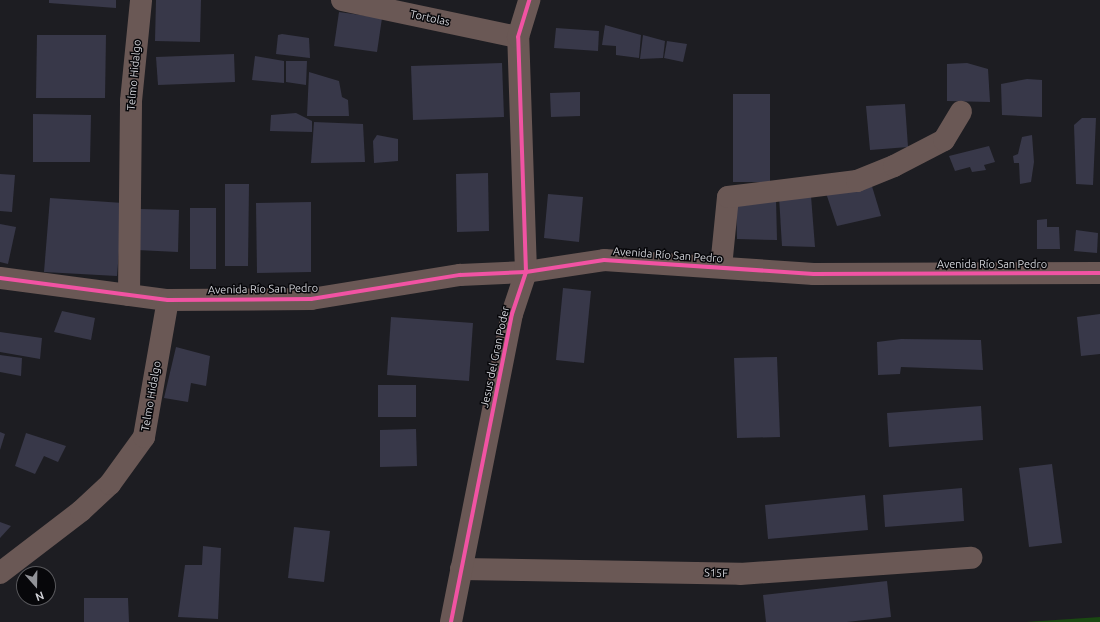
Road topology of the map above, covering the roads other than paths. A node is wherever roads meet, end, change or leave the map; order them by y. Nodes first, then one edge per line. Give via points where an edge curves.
1 (141, 0) edge
2 (342, 0) edge
3 (529, 0) edge
4 (518, 37) junction
5 (960, 112) dead end
6 (721, 267) junction
7 (526, 272) junction
8 (1100, 273) edge
9 (0, 278) edge
10 (129, 295) junction
11 (168, 300) junction
12 (971, 558) dead end
13 (461, 569) junction
14 (0, 573) edge
15 (451, 622) edge

1 - 10 street, Telmo Hidalgo via 131,101
2 - 4 street, Tortolas
3 - 4 street, Jesus del Gran Poder
4 - 7 street, Jesus del Gran Poder
5 - 6 street via 944,140 894,166 857,181 728,197
6 - 7 street, Avenida Río San Pedro via 604,260
6 - 8 street, Avenida Río San Pedro via 814,274
7 - 11 street, Avenida Río San Pedro via 460,275 311,299
7 - 13 street, Jesus del Gran Poder via 512,314
9 - 10 street, Avenida Río San Pedro
10 - 11 street, Avenida Río San Pedro
11 - 14 street, Telmo Hidalgo via 144,437 110,484 81,511
12 - 13 street, S15F via 740,574
13 - 15 street, Jesus del Gran Poder

